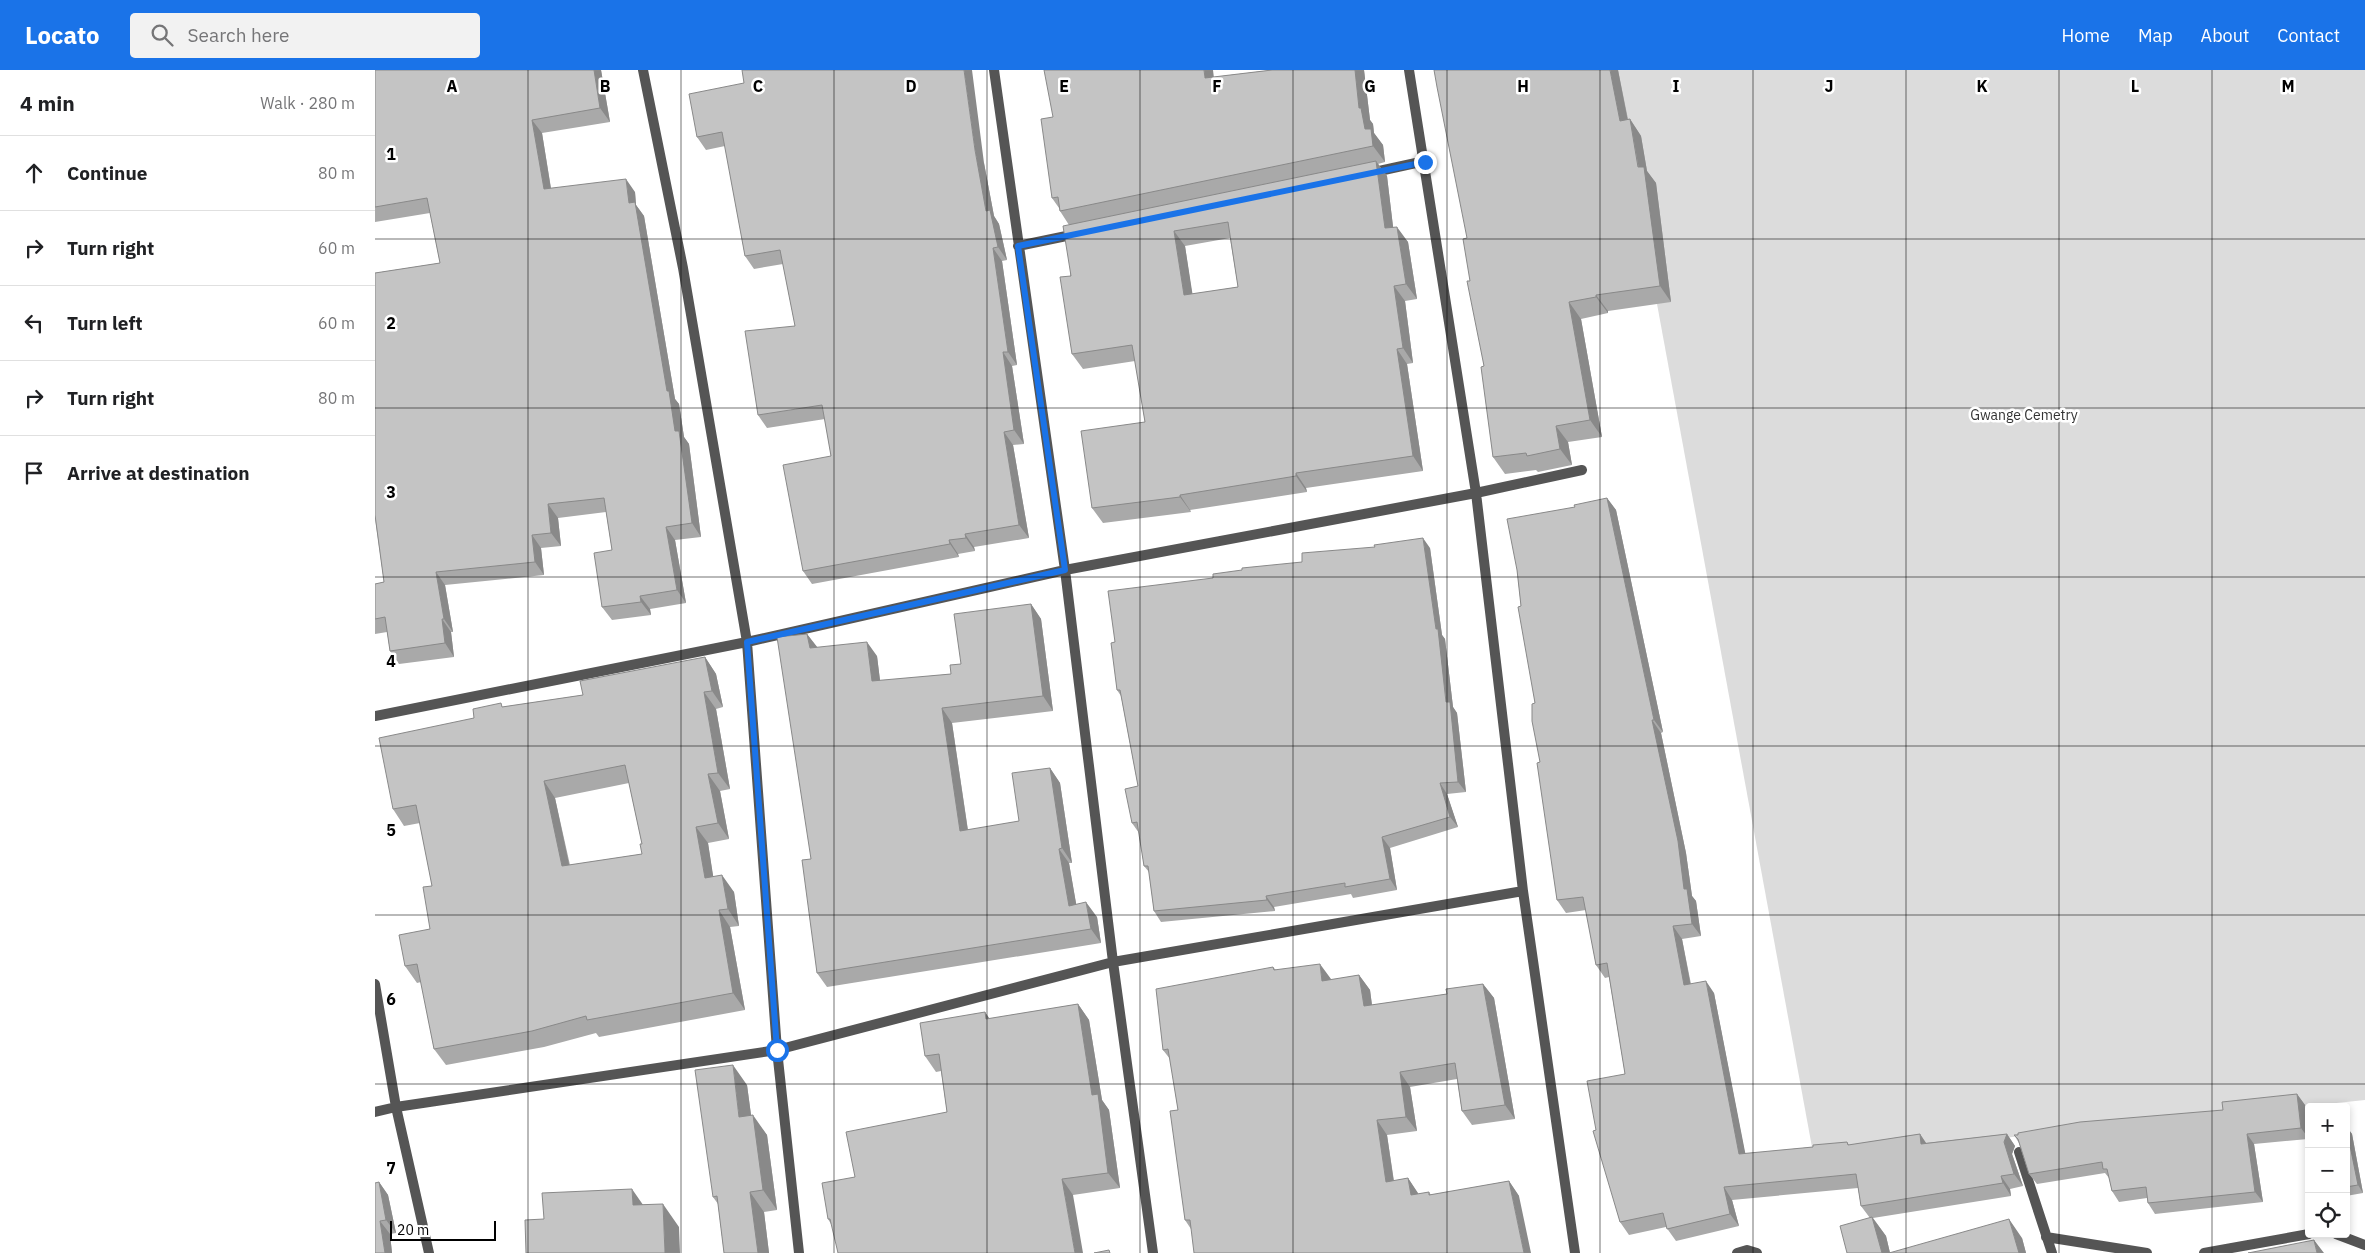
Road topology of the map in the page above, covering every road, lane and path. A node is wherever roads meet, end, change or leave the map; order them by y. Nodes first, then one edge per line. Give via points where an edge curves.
1 (643, 70) edge
2 (994, 70) edge
3 (1409, 70) edge
4 (1425, 162) junction
5 (1357, 176) edge
6 (1085, 232) edge
7 (1018, 246) junction
8 (1582, 470) dead end
9 (1476, 493) junction
10 (1065, 570) junction
11 (747, 642) junction
12 (375, 716) edge
13 (1523, 891) junction
14 (1113, 962) junction
15 (375, 984) edge
16 (777, 1050) junction
17 (396, 1107) junction
18 (375, 1112) edge
19 (2019, 1152) edge
20 (2305, 1235) edge
21 (2046, 1237) junction
22 (2347, 1238) edge
23 (2365, 1245) edge
24 (429, 1253) edge
25 (799, 1253) edge
26 (1153, 1253) edge
27 (1575, 1253) edge
28 (1737, 1253) edge
29 (1757, 1253) edge
30 (2052, 1253) edge
31 (2147, 1253) edge
32 (2203, 1253) edge

1 - 11 street via 683,268
2 - 7 street
3 - 4 street
4 - 5 street
4 - 9 street
6 - 7 street
7 - 10 street
8 - 9 street
9 - 10 street
9 - 13 street
10 - 11 street
10 - 14 street
11 - 12 street
11 - 16 street
13 - 14 street
13 - 27 street
14 - 16 street
14 - 26 street
15 - 17 street
16 - 17 street
16 - 25 street
17 - 18 street
17 - 24 street
19 - 21 street
20 - 32 street
21 - 30 street
21 - 31 street
22 - 23 street
28 - 29 street via 1747,1250

